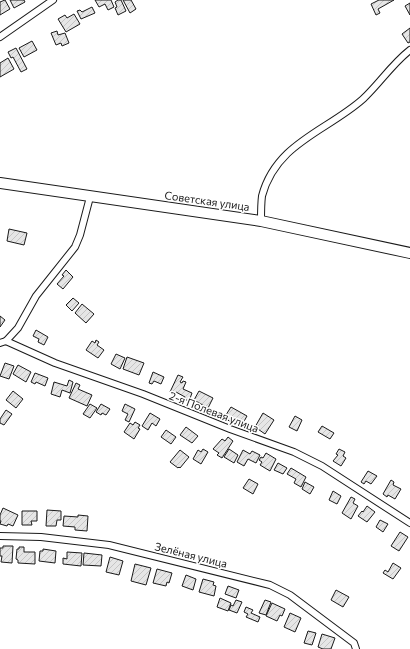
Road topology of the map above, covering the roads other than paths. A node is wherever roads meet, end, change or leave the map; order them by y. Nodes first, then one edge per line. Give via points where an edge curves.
1 (53, 0) edge
2 (0, 37) edge
3 (410, 50) edge
4 (0, 183) edge
5 (90, 197) junction
6 (260, 221) junction
7 (410, 252) edge
8 (3, 342) edge
9 (410, 523) edge
10 (0, 536) edge
11 (356, 649) edge

1 - 2 street
3 - 6 street via 364,98 297,144 276,166 262,197
4 - 5 main road, Советская улица
5 - 6 main road, Советская улица
5 - 8 street via 75,247 36,296 18,328
6 - 7 main road, Советская улица
8 - 9 street, 2-я Полевая улица via 294,452 322,466
10 - 11 street, Зелёная улица via 109,545 270,585 290,595 354,643

